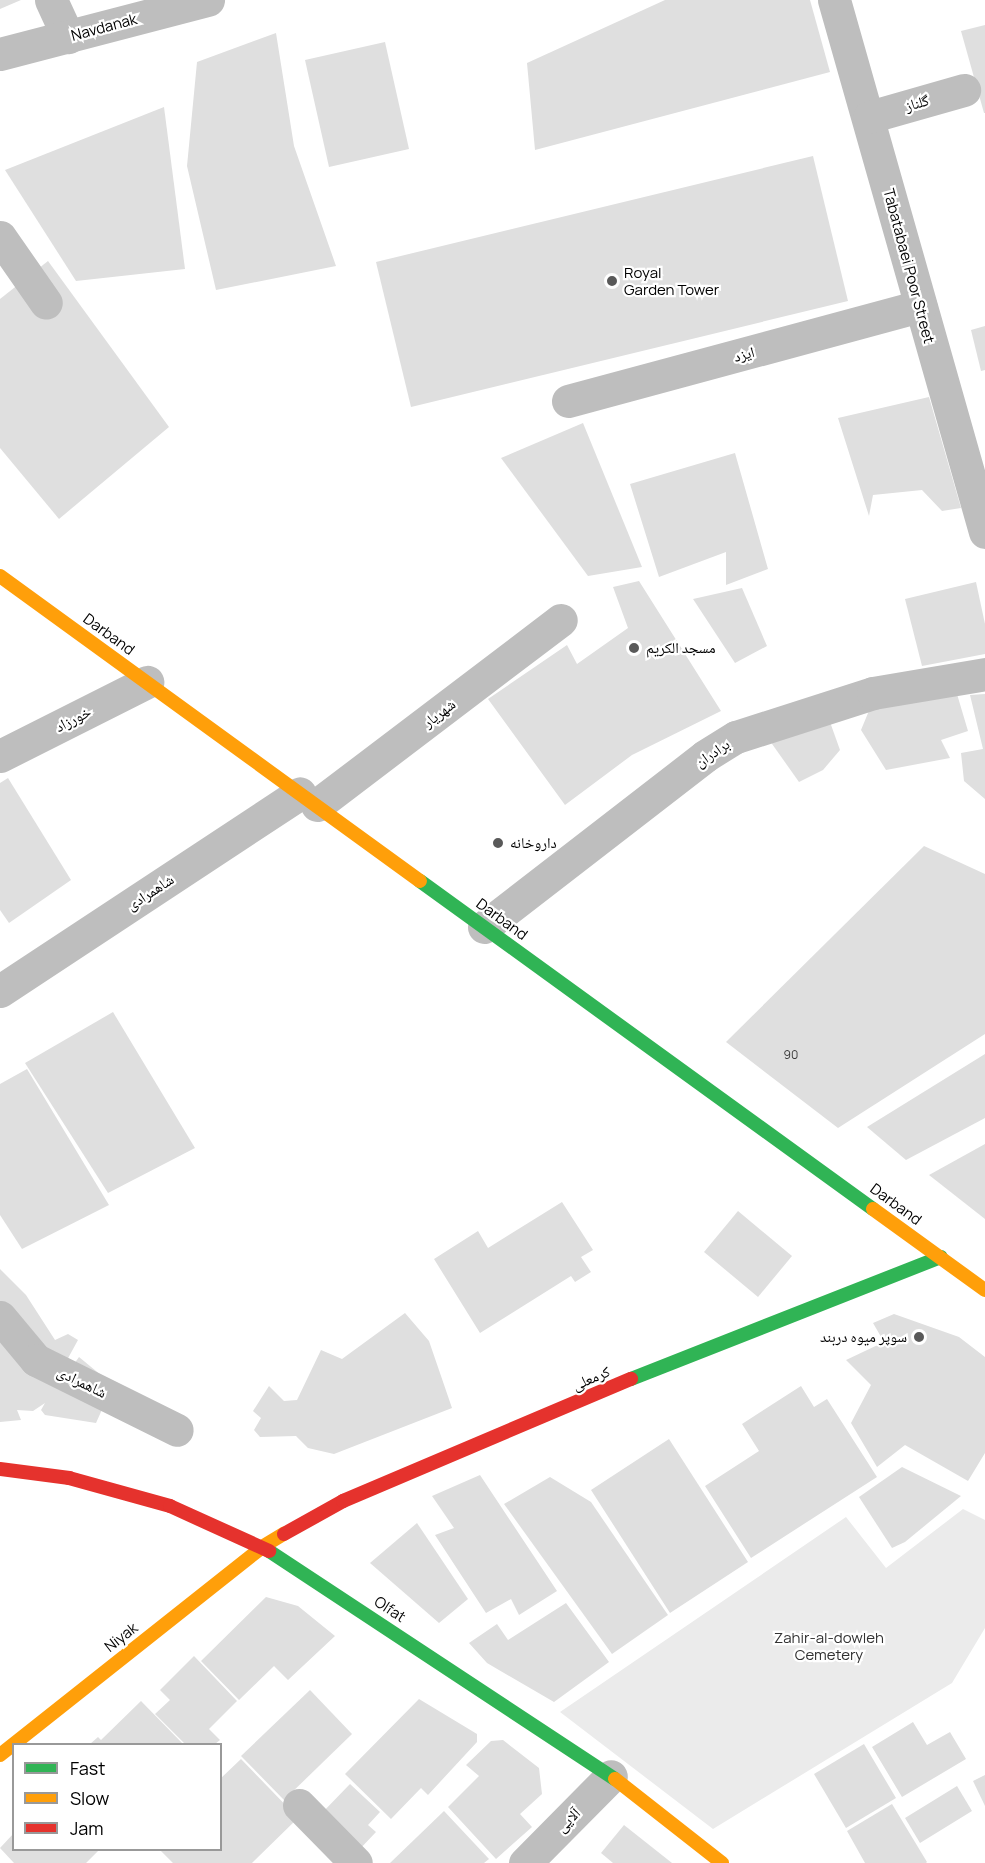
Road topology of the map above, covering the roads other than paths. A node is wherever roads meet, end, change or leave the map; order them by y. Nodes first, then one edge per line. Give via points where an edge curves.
1 (51, 0) edge
2 (208, 0) edge
3 (834, 0) edge
4 (68, 37) junction
5 (0, 54) edge
6 (964, 90) dead end
7 (869, 117) junction
8 (0, 237) edge
9 (46, 303) dead end
10 (920, 306) junction
11 (568, 401) dead end
12 (985, 532) edge
13 (0, 576) edge
14 (561, 620) dead end
15 (985, 674) edge
16 (147, 682) junction
17 (0, 756) edge
18 (308, 799) junction
19 (484, 927) junction
20 (0, 991) edge
21 (941, 1257) junction
22 (985, 1290) edge
23 (0, 1317) edge
24 (177, 1430) dead end
25 (0, 1469) edge
26 (262, 1546) junction
27 (15, 1743) edge
28 (12, 1745) edge
29 (0, 1755) edge
30 (611, 1776) junction
31 (299, 1805) dead end
32 (356, 1863) edge
33 (525, 1863) edge
34 (722, 1863) edge

1 - 4 street
2 - 4 street, Navdanak
3 - 7 street, Tabatabaei Poor Street
4 - 5 street, Navdanak
6 - 7 street, گلناز
7 - 10 street, Tabatabaei Poor Street
8 - 9 street
10 - 11 street, ایزد
10 - 12 street, Tabatabaei Poor Street
13 - 16 street, Darband
14 - 18 street, شهریار
15 - 19 street, برادران via 873,693 736,737 705,756
16 - 17 street, خورزاد
16 - 18 street, Darband
18 - 19 street, Darband
18 - 20 street, شاهمرادی
19 - 21 street, Darband
21 - 22 street, Darband
21 - 26 street, کرمعلی via 701,1349 354,1496
23 - 24 street, شاهمرادی via 36,1360
25 - 26 street, Olfat via 69,1478 170,1506
26 - 27 street, Niyak
26 - 30 street, Olfat
28 - 29 street, Niyak
30 - 33 street, آلایی
30 - 34 street, Olfat
31 - 32 street

